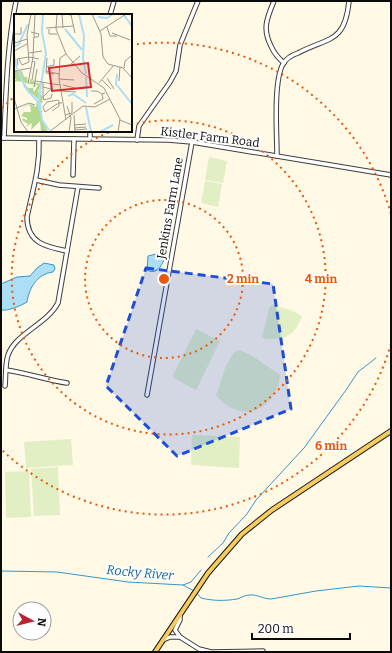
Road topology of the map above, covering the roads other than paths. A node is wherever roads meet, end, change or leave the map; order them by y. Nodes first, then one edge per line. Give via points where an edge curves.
1 (16, 1) edge
2 (114, 1) edge
3 (198, 1) edge
4 (274, 1) edge
5 (349, 1) edge
6 (110, 14) edge
7 (284, 63) junction
8 (1, 68) edge
9 (7, 72) junction
10 (90, 132) edge
11 (2, 138) edge
12 (38, 139) junction
13 (74, 139) junction
14 (90, 139) junction
15 (137, 140) junction
16 (192, 142) junction
17 (277, 156) junction
18 (73, 175) dead end
19 (391, 175) edge
20 (36, 180) junction
21 (78, 187) junction
22 (99, 188) dead end
23 (68, 251) junction
24 (6, 370) junction
25 (67, 383) dead end
26 (5, 386) dead end
27 (147, 395) dead end
28 (391, 431) edge
29 (180, 615) junction
30 (180, 637) junction
31 (163, 640) junction
32 (263, 650) dead end
33 (155, 652) edge
34 (244, 652) edge

1 - 9 street
2 - 6 street
3 - 15 street via 180,45 176,71 139,126
4 - 7 street via 265,27 266,34 272,50
5 - 7 street via 347,18 338,34 330,40 292,55
7 - 17 street via 277,82
8 - 9 street
9 - 11 street
10 - 14 street
11 - 12 street, Kistler Farm Road
12 - 13 street, Kistler Farm Road
12 - 20 street
13 - 14 street, Kistler Farm Road
13 - 18 street
14 - 15 street, Kistler Farm Road
15 - 16 street, Kistler Farm Road
16 - 17 street, Kistler Farm Road
16 - 27 street, Jenkins Farm Lane
17 - 19 street, Kistler Farm Road
20 - 21 street
20 - 23 street via 27,217 30,230 34,238 48,247
21 - 22 street
21 - 23 street
23 - 24 street via 58,304 47,317 15,343 8,356
24 - 25 street
24 - 26 street
28 - 29 main road via 272,510 242,534 208,573
29 - 30 street via 176,630
29 - 31 main road
30 - 31 street
30 - 34 street via 205,651
31 - 33 main road
32 - 34 street

